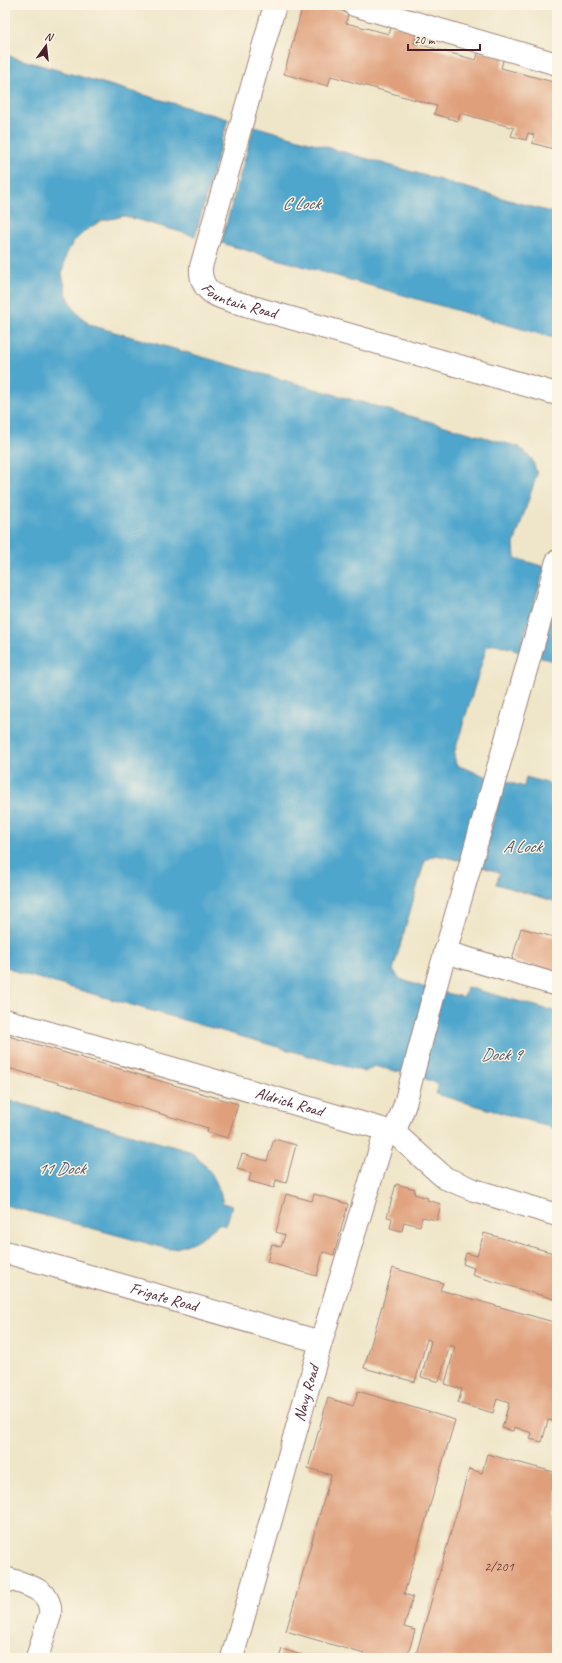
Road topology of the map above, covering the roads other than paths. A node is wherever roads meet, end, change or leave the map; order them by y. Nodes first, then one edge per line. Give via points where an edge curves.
1 (275, 5) edge
2 (354, 5) edge
3 (557, 64) edge
4 (557, 394) edge
5 (556, 565) edge
6 (445, 952) junction
7 (557, 985) edge
8 (5, 1020) edge
9 (390, 1132) junction
10 (557, 1216) edge
11 (5, 1252) edge
12 (321, 1342) junction
13 (5, 1578) edge
14 (37, 1658) edge
15 (232, 1658) edge

1 - 4 lane, Fountain Road via 201,267 201,278 205,288 256,308
2 - 3 lane
5 - 6 lane, Navy Road
6 - 7 lane
6 - 9 lane, Navy Road via 400,1120
8 - 9 lane, Aldrich Road
9 - 10 lane, Aldrich Road via 445,1178 474,1190
9 - 12 lane, Navy Road
11 - 12 lane, Frigate Road
12 - 15 lane, Navy Road
13 - 14 lane via 36,1589 48,1599 50,1615

